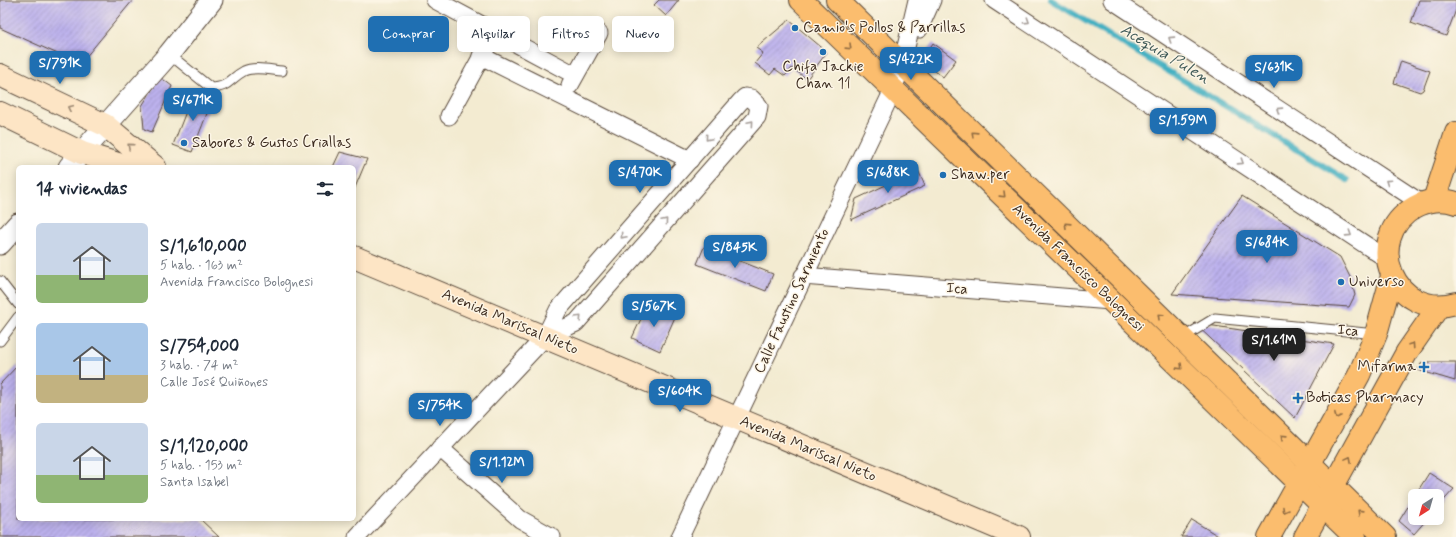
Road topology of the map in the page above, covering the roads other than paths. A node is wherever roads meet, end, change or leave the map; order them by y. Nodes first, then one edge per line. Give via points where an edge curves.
1 (212, 0) edge
2 (435, 0) edge
3 (801, 0) edge
4 (837, 0) edge
5 (917, 0) edge
6 (932, 0) edge
7 (994, 0) edge
8 (1112, 0) edge
9 (465, 16) edge
10 (530, 51) edge
11 (483, 52) edge
12 (588, 52) edge
13 (169, 54) junction
14 (481, 56) junction
15 (902, 64) junction
16 (282, 71) dead end
17 (0, 75) edge
18 (575, 75) junction
19 (893, 90) junction
20 (563, 97) junction
21 (0, 112) edge
22 (449, 116) dead end
23 (105, 125) junction
24 (1456, 133) edge
25 (75, 160) edge
26 (690, 160) junction
27 (113, 165) edge
28 (153, 165) edge
29 (1428, 202) junction
30 (1456, 203) edge
31 (16, 226) edge
32 (0, 244) edge
33 (356, 258) edge
34 (1389, 267) junction
35 (804, 276) junction
36 (0, 281) edge
37 (16, 301) edge
38 (1112, 301) junction
39 (1450, 307) edge
40 (16, 320) edge
41 (1376, 334) junction
42 (545, 337) junction
43 (1182, 338) junction
44 (0, 341) edge
45 (736, 419) junction
46 (440, 448) junction
47 (1311, 464) junction
48 (1300, 483) junction
49 (1334, 487) junction
50 (1323, 505) junction
51 (357, 537) edge
52 (552, 537) edge
53 (680, 537) edge
54 (1019, 537) edge
55 (1270, 537) edge
56 (1305, 537) edge
57 (1356, 537) edge
58 (1386, 537) edge

1 - 13 street
2 - 9 street
3 -> 19 main road, Avenida Francisco Bolognesi
4 - 15 main road, Avenida Francisco Bolognesi
5 - 15 street, Calle Faustino Sarmiento
6 - 15 street, Calle Faustino Sarmiento
7 -> 34 street
29 -> 8 street
10 - 18 street
11 - 14 street
12 - 18 street
13 - 16 lane via 211,88 223,88 244,71
13 - 23 street
14 - 20 street
14 - 22 street
15 - 19 street, Calle Faustino Sarmiento
43 -> 15 main road, Avenida Francisco Bolognesi
23 -> 17 main road
18 - 20 street
19 - 35 street, Calle Faustino Sarmiento
19 -> 38 main road, Avenida Francisco Bolognesi
20 - 26 street
21 - 25 main road
23 - 25 street
28 -> 23 main road
24 - 29 main road
25 - 27 main road
26 -> 42 street via 558,310
42 -> 26 street via 576,322 757,117 759,106 756,102 745,97
29 - 30 main road
29 - 34 main road via 1406,212 1394,225 1388,241
31 - 32 street
33 - 42 main road, Avenida Mariscal Nieto
34 - 39 main road via 1400,288 1411,298 1424,304
34 - 41 main road
35 - 38 street, Ica
35 - 45 street, Calle Faustino Sarmiento
36 - 37 lane
38 -> 48 main road, Avenida Francisco Bolognesi
49 -> 39 main road via 1407,352
40 - 44 lane
41 - 43 lane, Ica via 1215,318
41 -> 47 main road via 1359,375
42 - 45 main road, Avenida Mariscal Nieto
42 - 46 street
47 -> 43 main road, Avenida Francisco Bolognesi
45 - 53 street, Calle Faustino Sarmiento
45 - 54 main road, Avenida Mariscal Nieto
46 - 51 street
46 - 52 street via 520,519
47 - 48 main road
47 - 49 main road, Avenida Francisco Bolognesi
48 - 50 main road, Avenida Francisco Bolognesi
48 -> 55 main road
49 - 50 main road
58 -> 49 main road, Avenida Francisco Bolognesi
50 - 56 main road
50 - 57 main road, Avenida Francisco Bolognesi

